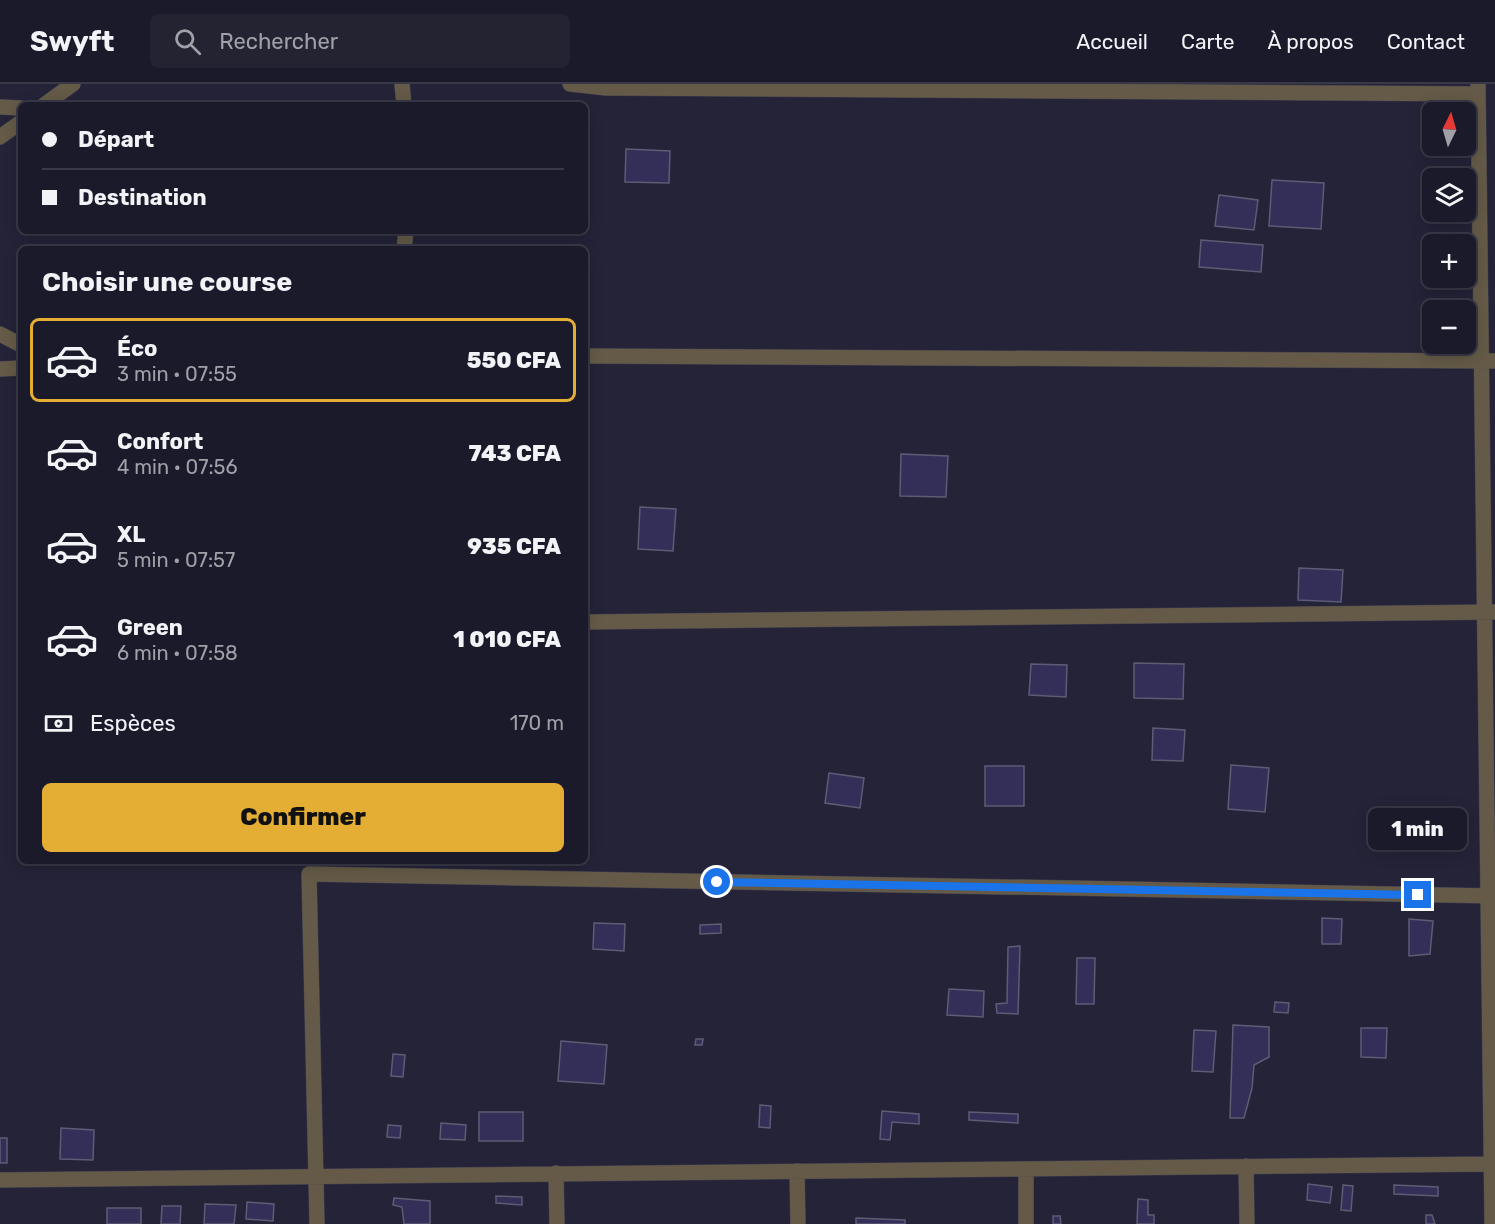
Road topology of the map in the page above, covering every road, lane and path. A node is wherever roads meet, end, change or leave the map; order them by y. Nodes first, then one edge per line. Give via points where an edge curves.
1 (73, 84) edge
2 (402, 84) edge
3 (570, 84) edge
4 (933, 87) edge
5 (1478, 89) edge
6 (48, 102) edge
7 (404, 102) edge
8 (0, 107) edge
9 (18, 108) edge
10 (18, 124) edge
11 (0, 137) edge
12 (0, 334) edge
13 (18, 343) edge
14 (588, 356) edge
15 (1488, 361) edge
16 (18, 368) edge
17 (0, 369) edge
18 (1490, 612) edge
19 (588, 622) edge
20 (1492, 896) edge
21 (1492, 1067) edge
22 (1491, 1164) junction
23 (1246, 1166) junction
24 (1026, 1169) junction
25 (797, 1171) junction
26 (556, 1173) junction
27 (316, 1175) junction
28 (0, 1180) edge
29 (317, 1224) edge
30 (557, 1224) edge
31 (798, 1224) edge
32 (1026, 1224) edge
33 (1247, 1224) edge
34 (1492, 1224) edge

1 - 6 street
2 - 7 street
3 - 4 street via 606,88
4 - 5 street
5 - 15 street
8 - 9 street
10 - 11 street
12 - 13 street
14 - 15 street
15 - 18 street
16 - 17 street
18 - 19 street
18 - 20 street
20 - 21 street
20 - 27 street via 309,874
21 - 22 street
22 - 23 street
22 - 34 street
23 - 24 street
23 - 33 street
24 - 25 street
24 - 32 street
25 - 26 street
25 - 31 street
26 - 27 street
26 - 30 street
27 - 28 street
27 - 29 street

